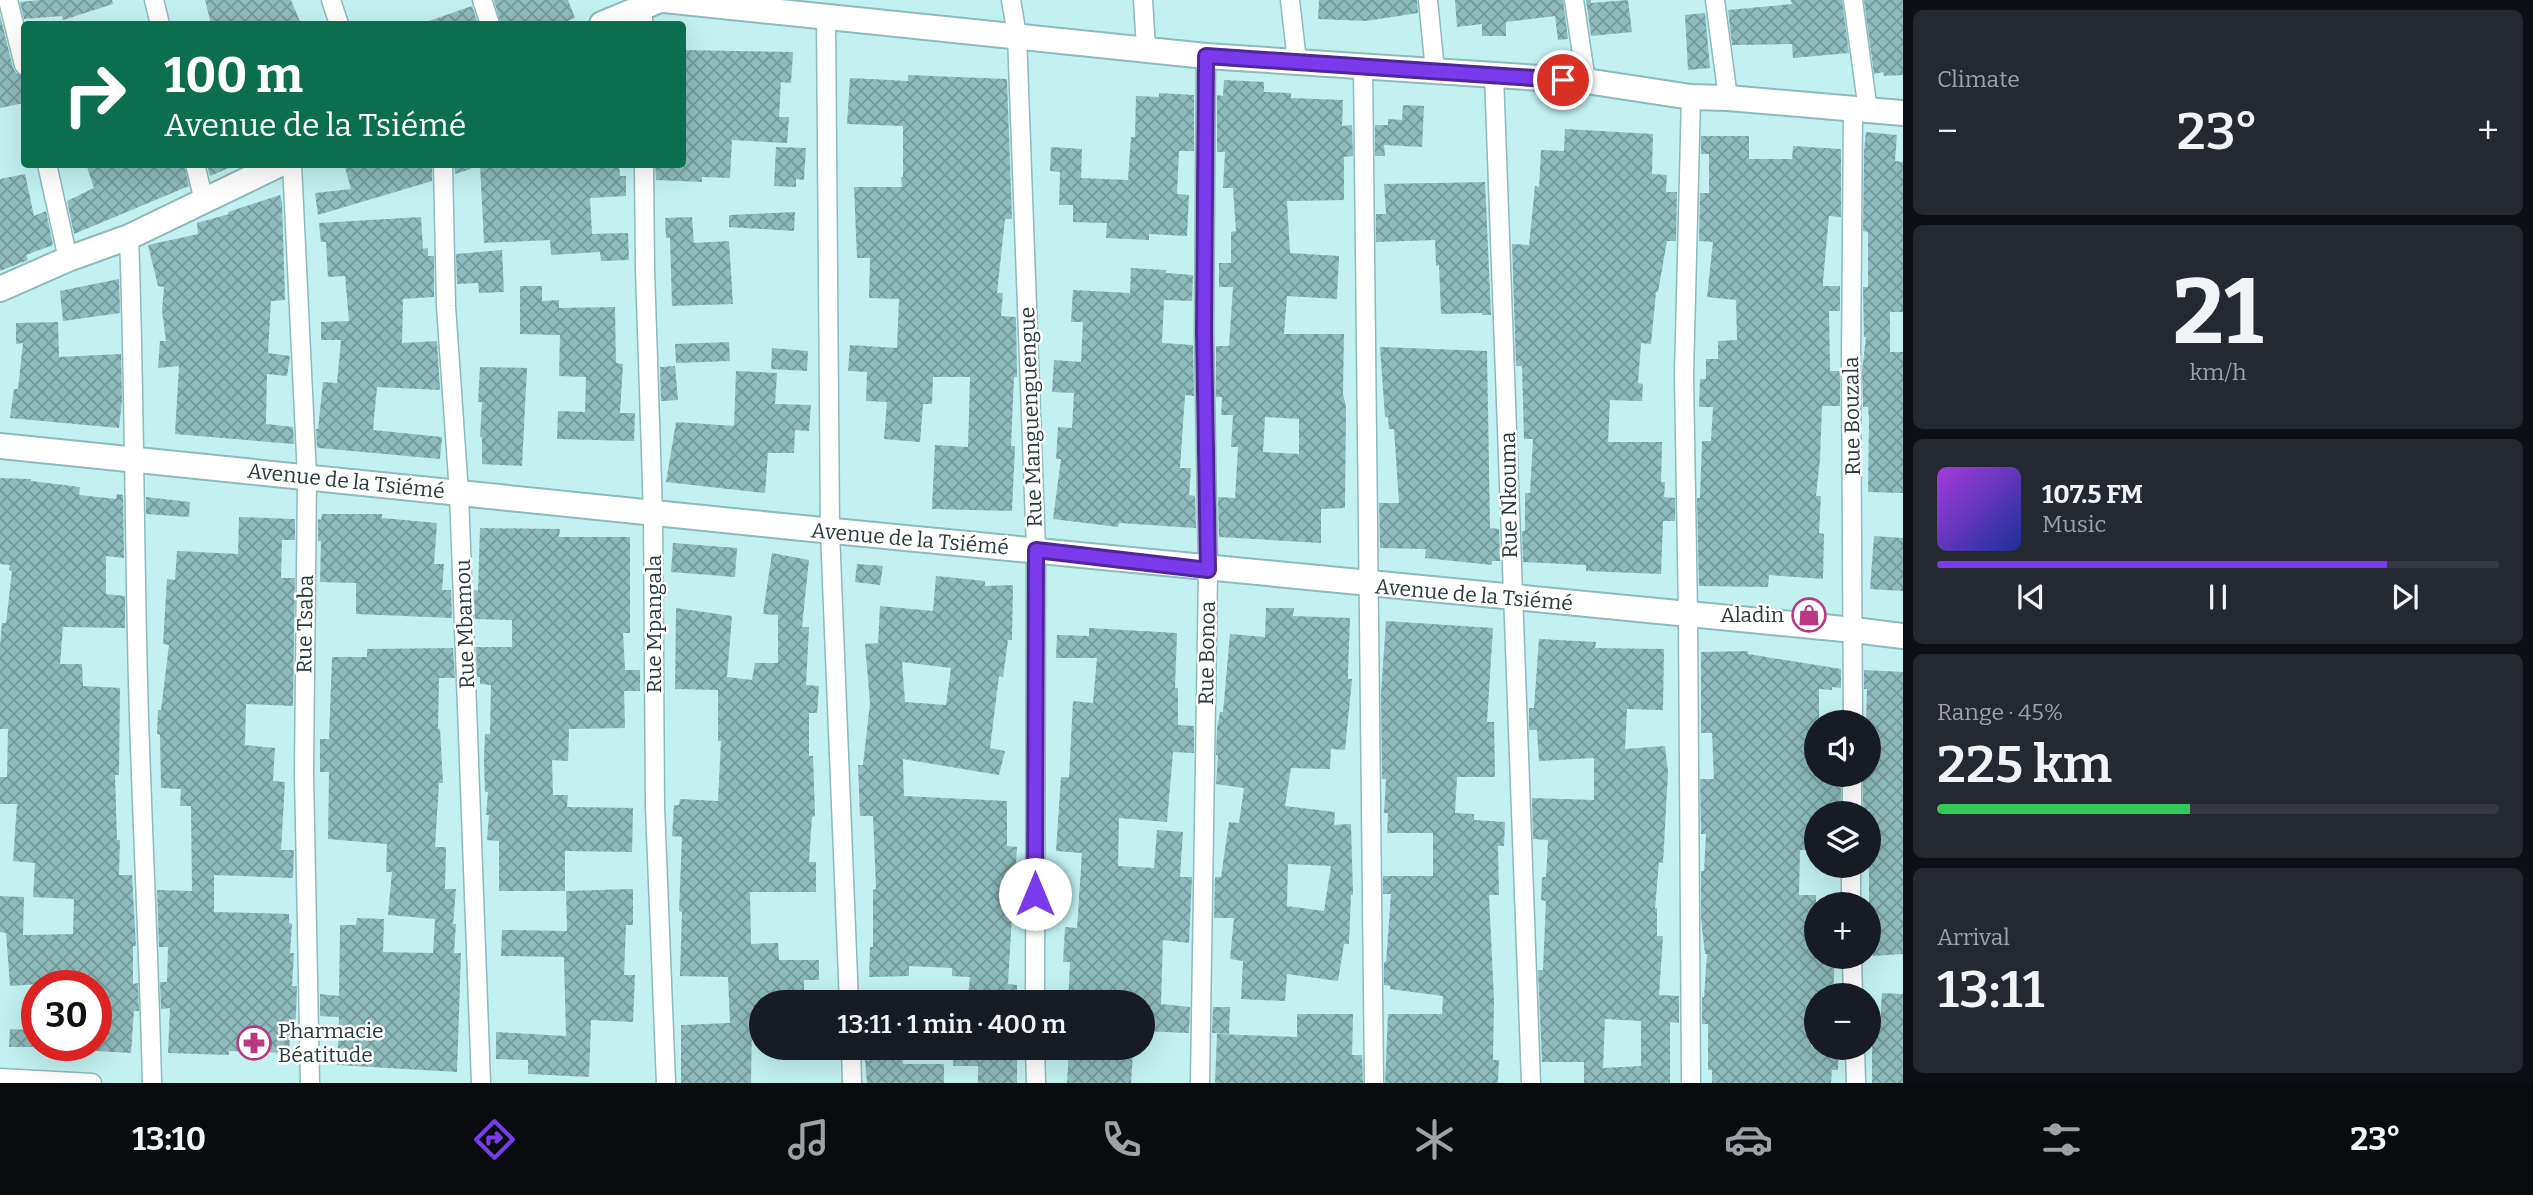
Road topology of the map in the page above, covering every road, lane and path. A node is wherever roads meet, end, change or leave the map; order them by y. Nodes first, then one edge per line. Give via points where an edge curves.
1 (8, 0) edge
2 (154, 0) edge
3 (331, 0) edge
4 (482, 0) edge
5 (1011, 0) edge
6 (1143, 0) edge
7 (1290, 0) edge
8 (1428, 0) edge
9 (1574, 0) edge
10 (1715, 0) edge
11 (1853, 0) edge
12 (653, 8) edge
13 (825, 17) junction
14 (159, 21) edge
15 (338, 21) edge
16 (489, 21) edge
17 (612, 21) edge
18 (1017, 35) junction
19 (1146, 48) junction
20 (21, 53) edge
21 (1206, 56) junction
22 (1297, 61) junction
23 (1363, 66) junction
24 (1435, 71) junction
25 (1494, 75) junction
26 (1586, 81) junction
27 (1691, 97) junction
28 (1728, 98) junction
29 (1861, 110) junction
30 (1903, 113) edge
31 (48, 168) edge
32 (195, 168) edge
33 (272, 168) edge
34 (292, 168) edge
35 (443, 168) edge
36 (644, 168) edge
37 (204, 201) junction
38 (129, 237) junction
39 (68, 259) junction
40 (0, 289) edge
41 (0, 446) edge
42 (136, 460) junction
43 (307, 477) junction
44 (459, 493) junction
45 (653, 514) junction
46 (830, 532) junction
47 (1036, 550) junction
48 (1208, 570) junction
49 (1367, 584) junction
50 (1511, 598) junction
51 (1688, 615) junction
52 (1854, 630) junction
53 (1903, 636) edge
54 (1853, 710) edge
55 (848, 990) edge
56 (1035, 990) edge
57 (851, 1060) edge
58 (1035, 1060) edge
59 (1855, 1060) edge
60 (0, 1078) edge
61 (92, 1083) edge
62 (152, 1083) edge
63 (310, 1083) edge
64 (481, 1083) edge
65 (666, 1083) edge
66 (852, 1083) edge
67 (1036, 1083) edge
68 (1200, 1083) edge
69 (1374, 1083) edge
70 (1531, 1083) edge
71 (1691, 1083) edge
72 (1856, 1083) edge

1 - 20 street
2 - 14 street
3 - 15 street
4 - 16 street
5 - 18 street, Rue Manguenguengue
6 - 19 street
7 - 22 street
8 - 24 street
9 - 26 street
10 - 28 street
11 - 29 street, Rue Bouzala
12 - 13 main road
12 - 17 main road
13 - 18 main road
13 - 46 street
18 - 19 main road
18 - 47 street, Rue Manguenguengue
19 - 21 main road
21 - 22 main road
21 - 48 street, Rue Bonoa
22 - 23 main road
23 - 24 main road
23 - 49 street
24 - 25 main road
25 - 26 main road
25 - 50 street, Rue Nkouma
26 - 27 main road
27 - 28 main road
27 - 51 street via 1684,375
28 - 29 main road
29 - 30 main road
29 - 52 street, Rue Bouzala via 1851,378
31 - 39 street
32 - 37 street
33 - 37 main road
34 - 43 street, Rue Tsaba
35 - 44 street, Rue Mbamou via 446,306
36 - 45 street, Rue Mpangala
37 - 38 main road
38 - 39 main road
38 - 42 street
39 - 40 main road
41 - 42 main road, Avenue de la Tsiémé
42 - 43 main road, Avenue de la Tsiémé
42 - 62 street via 139,718
43 - 44 main road, Avenue de la Tsiémé
43 - 63 street, Rue Tsaba via 304,773
44 - 45 main road, Avenue de la Tsiémé
44 - 64 street, Rue Mbamou
45 - 46 main road, Avenue de la Tsiémé
45 - 65 street, Rue Mpangala via 655,807
46 - 47 main road, Avenue de la Tsiémé
46 - 55 street
47 - 48 main road, Avenue de la Tsiémé
47 - 56 street, Rue Manguenguengue
48 - 49 main road, Avenue de la Tsiémé
48 - 68 street, Rue Bonoa
49 - 50 main road, Avenue de la Tsiémé
49 - 69 street
50 - 51 main road, Avenue de la Tsiémé
50 - 70 street, Rue Nkouma
51 - 52 main road, Avenue de la Tsiémé
51 - 71 street
52 - 53 main road, Avenue de la Tsiémé
52 - 54 street, Rue Bouzala
57 - 66 street
58 - 67 street
59 - 72 street
60 - 61 street

